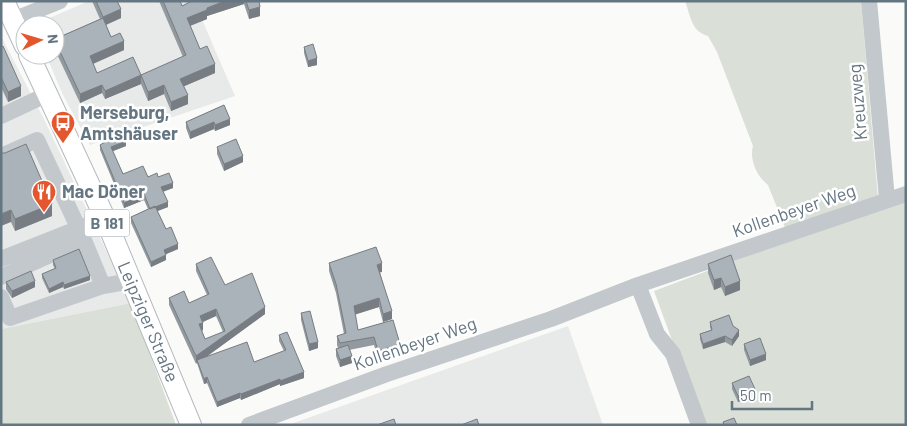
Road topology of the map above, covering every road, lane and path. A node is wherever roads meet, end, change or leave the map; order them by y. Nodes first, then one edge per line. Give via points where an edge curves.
1 (4, 1) edge
2 (60, 1) edge
3 (869, 1) edge
4 (13, 20) junction
5 (15, 24) edge
6 (34, 65) edge
7 (48, 94) junction
8 (1, 116) edge
9 (1, 156) edge
10 (906, 194) edge
11 (887, 199) junction
12 (105, 218) junction
13 (81, 234) junction
14 (1, 259) edge
15 (1, 277) edge
16 (131, 281) junction
17 (638, 285) junction
18 (103, 286) junction
19 (1, 298) edge
20 (191, 425) edge
21 (249, 425) edge
22 (699, 425) edge

1 - 4 main road
2 - 4 street
3 - 11 street, Kreuzweg
4 - 5 main road
6 - 7 main road, Leipziger Straße / B 181
7 - 8 street
7 - 12 main road, Leipziger Straße / B 181
9 - 13 street via 37,140
10 - 11 street, Kollenbeyer Weg
11 - 17 street, Kollenbeyer Weg
12 - 13 street
12 - 16 main road, Leipziger Straße / B 181
13 - 14 street via 67,232
13 - 15 street
13 - 18 street
16 - 18 street
16 - 20 main road, Leipziger Straße / B 181
17 - 21 street, Kollenbeyer Weg via 594,304
17 - 22 street via 657,334 673,354
18 - 19 street via 10,318

